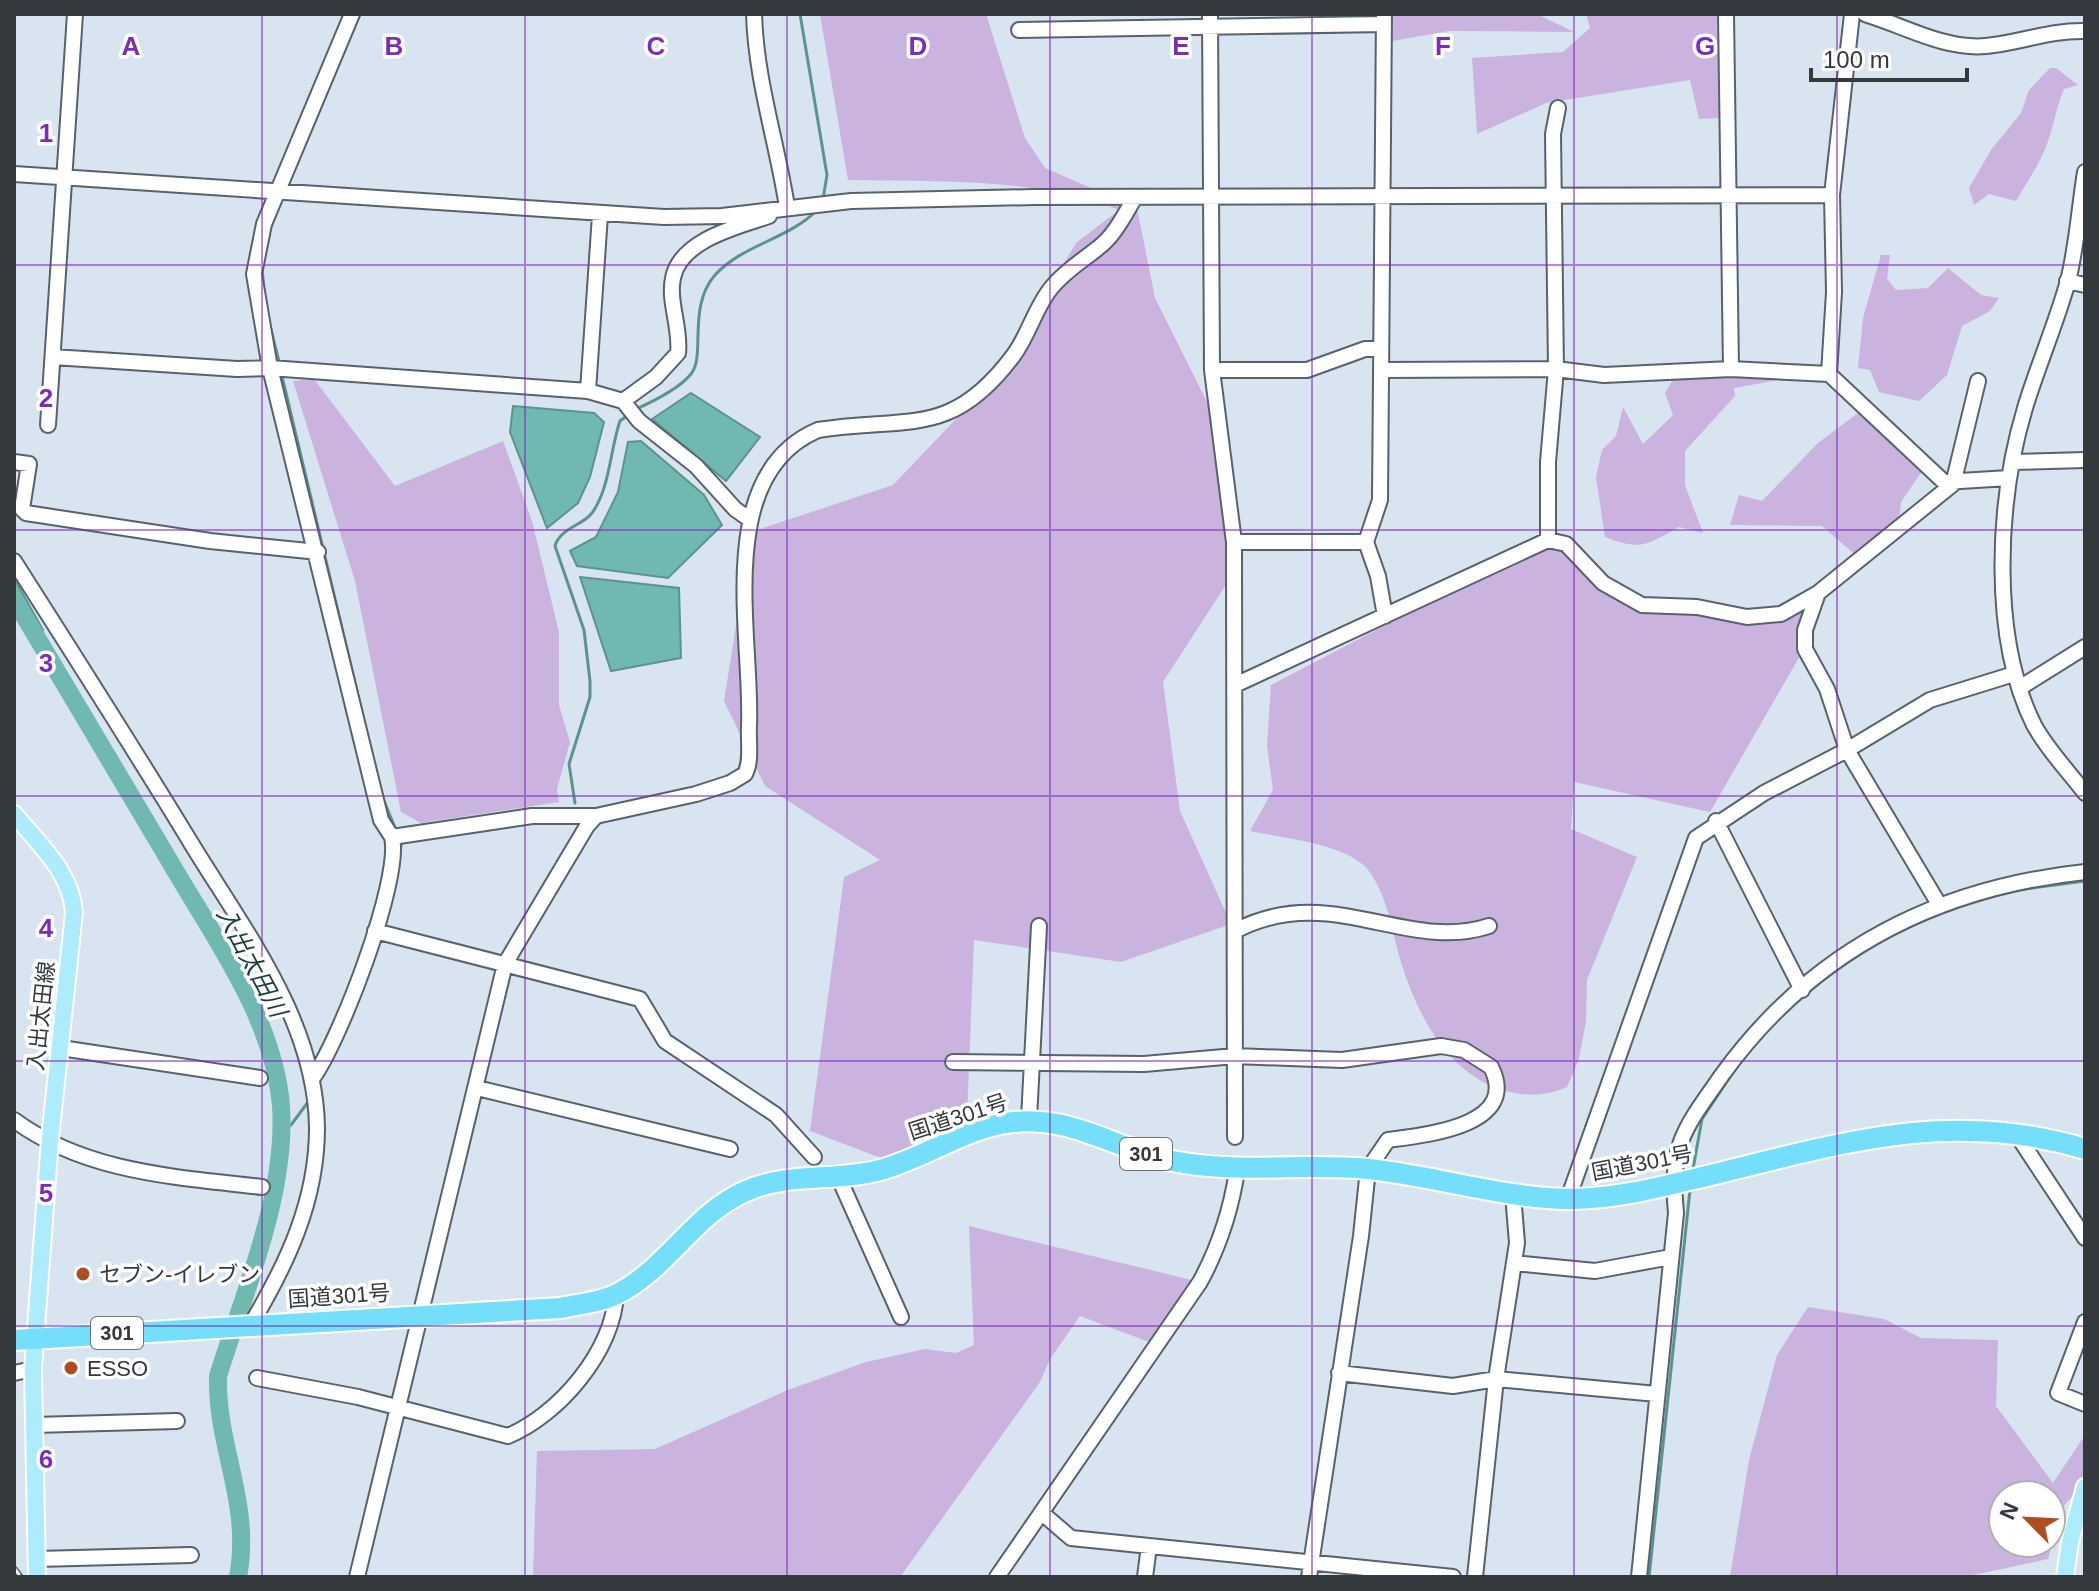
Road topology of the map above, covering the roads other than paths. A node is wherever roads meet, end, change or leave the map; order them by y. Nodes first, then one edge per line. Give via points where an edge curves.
1 (75, 14) edge
2 (352, 14) edge
3 (754, 14) edge
4 (1726, 14) edge
5 (1852, 14) edge
6 (1865, 14) edge
7 (1384, 19) edge
8 (1210, 20) edge
9 (1019, 30) dead end
10 (2085, 31) edge
11 (1558, 108) dead end
12 (2085, 172) edge
13 (14, 174) edge
14 (62, 177) junction
15 (275, 193) junction
16 (1832, 195) junction
17 (1728, 196) junction
18 (1212, 197) junction
19 (1382, 197) junction
20 (1553, 197) junction
21 (1134, 199) junction
22 (787, 207) junction
23 (600, 215) junction
24 (2067, 281) junction
25 (2085, 285) edge
26 (1381, 349) junction
27 (53, 357) junction
28 (270, 368) junction
29 (1556, 369) junction
30 (1731, 369) junction
31 (1212, 370) junction
32 (1383, 370) junction
33 (1829, 374) junction
34 (1978, 381) dead end
35 (588, 391) junction
36 (623, 401) junction
37 (48, 425) dead end
38 (2085, 460) edge
39 (14, 462) edge
40 (2012, 462) junction
41 (2009, 478) junction
42 (1953, 484) junction
43 (749, 519) junction
44 (1548, 540) junction
45 (1234, 542) junction
46 (1366, 542) junction
47 (318, 552) junction
48 (14, 561) edge
49 (1818, 593) junction
50 (1385, 616) junction
51 (2085, 647) edge
52 (2018, 681) junction
53 (1235, 685) junction
54 (1847, 750) junction
55 (2085, 793) edge
56 (14, 814) edge
57 (596, 816) junction
58 (1716, 821) junction
59 (392, 837) junction
60 (2085, 872) edge
61 (1940, 906) junction
62 (1039, 926) dead end
63 (1489, 926) dead end
64 (375, 931) junction
65 (1235, 931) junction
66 (505, 964) junction
67 (1802, 990) junction
68 (61, 1048) junction
69 (1235, 1056) junction
70 (953, 1062) dead end
71 (1029, 1064) junction
72 (260, 1078) dead end
73 (312, 1079) junction
74 (477, 1088) junction
75 (1029, 1119) junction
76 (14, 1120) edge
77 (2015, 1131) junction
78 (1235, 1137) dead end
79 (50, 1139) junction
80 (730, 1149) dead end
81 (2085, 1149) edge
82 (814, 1157) dead end
83 (1368, 1169) junction
84 (1237, 1171) junction
85 (838, 1176) junction
86 (1673, 1184) junction
87 (262, 1187) dead end
88 (1513, 1194) junction
89 (1568, 1199) junction
90 (2085, 1238) edge
91 (1671, 1257) junction
92 (1514, 1263) junction
93 (616, 1294) junction
94 (420, 1315) junction
95 (901, 1317) dead end
96 (2085, 1322) edge
97 (250, 1326) junction
98 (36, 1337) junction
99 (14, 1340) edge
100 (33, 1369) junction
101 (14, 1373) edge
102 (1339, 1373) junction
103 (257, 1378) dead end
104 (1496, 1379) junction
105 (1657, 1394) junction
106 (2085, 1404) edge
107 (398, 1409) junction
108 (177, 1421) dead end
109 (34, 1425) junction
110 (2085, 1487) edge
111 (1042, 1513) junction
112 (1149, 1546) junction
113 (191, 1555) dead end
114 (37, 1559) junction
115 (1310, 1570) edge
116 (37, 1577) edge
117 (357, 1577) edge
118 (997, 1577) edge
119 (1145, 1577) edge
120 (1453, 1577) edge
121 (1475, 1577) edge
122 (1639, 1577) edge
123 (2065, 1577) edge

1 - 14 street
2 - 15 street
3 - 22 street via 763,103
4 - 17 street
5 - 16 street
6 - 10 street via 1920,35 1984,46
7 - 8 street
7 - 19 street
8 - 9 street
8 - 18 street
11 - 20 street
12 - 24 street
13 - 14 street
14 - 15 street
14 - 27 street
15 - 23 street
15 - 28 street via 254,274
16 - 17 street
16 - 33 street
17 - 20 street
17 - 30 street
18 - 19 street
18 - 21 street
18 - 31 street
19 - 20 street
19 - 26 street
20 - 29 street
21 - 22 street via 851,201
21 - 43 street via 1100,247 1072,265 1049,290 1016,353 990,384 943,416 804,436 760,487
22 - 23 street via 722,216
22 - 36 street via 717,235 682,261 673,278 678,353
23 - 35 street
24 - 25 street
24 - 40 street
26 - 31 street via 1365,349 1307,370
26 - 32 street
27 - 28 street
27 - 37 street
28 - 35 street
28 - 47 street
29 - 30 street via 1604,375
29 - 32 street
29 - 44 street
30 - 33 street
31 - 45 street
32 - 46 street via 1380,500
33 - 42 street via 1944,482
34 - 42 street
35 - 36 street
36 - 43 street
38 - 40 street
39 - 47 street via 29,464 22,509 26,513
40 - 41 street
41 - 42 street
41 - 52 street via 2004,579
42 - 49 street
43 - 57 street via 744,607 747,770 730,783
44 - 49 street via 1566,544 1603,583 1642,605 1771,617
44 - 50 street
45 - 46 street
45 - 53 street
46 - 50 street
47 - 59 street via 381,820
48 - 73 street via 272,976
49 - 54 street via 1805,630 1805,649 1827,689
50 - 53 street
51 - 52 street
52 - 54 street via 1930,700
52 - 55 street via 2033,723
53 - 65 street
54 - 58 street
54 - 61 street
56 - 68 main road, 入出太田線 via 62,872 73,894
57 - 59 street via 532,816
57 - 66 street
58 - 67 street
58 - 89 street via 1696,838 1688,856
59 - 64 street via 389,888
60 - 61 street via 2033,877
61 - 67 street via 1880,931
62 - 71 street
63 - 65 street via 1454,932 1301,912 1261,917
64 - 66 street
64 - 73 street via 327,1057
65 - 69 street
66 - 74 street
66 - 82 street via 640,999 665,1041 776,1115
67 - 86 street via 1754,1031 1703,1102 1676,1147
68 - 72 street
68 - 79 main road, 入出太田線
69 - 71 street via 1144,1064
69 - 78 street
69 - 83 street via 1342,1060 1441,1046 1464,1050 1491,1067 1497,1089 1476,1120 1388,1140
70 - 71 street
71 - 75 street
73 - 97 street via 317,1127 308,1204 296,1239
74 - 80 street
74 - 94 street
75 - 84 highway, 国道301号 / 301 via 1069,1124 1154,1157
75 - 85 highway, 国道301号 / 301 via 992,1126 881,1170
76 - 79 street
77 - 81 highway, 国道301号 / 301
77 - 86 highway, 国道301号 / 301 via 1920,1131 1855,1140
77 - 90 street
79 - 87 street via 128,1171
79 - 98 main road, 入出太田線
83 - 84 highway, 国道301号 / 301
83 - 88 highway, 国道301号 / 301
83 - 102 street
84 - 111 street via 1214,1258
85 - 93 highway, 国道301号 / 301 via 783,1179 748,1190 699,1221 654,1269
85 - 95 street
86 - 89 highway, 国道301号 / 301 via 1610,1198
86 - 91 street
88 - 89 highway, 国道301号 / 301
88 - 92 street
91 - 92 street via 1595,1271
91 - 105 street
92 - 104 street
93 - 94 highway, 国道301号 / 301 via 561,1308
93 - 107 street via 611,1322 581,1375 516,1433 508,1436
94 - 97 highway, 国道301号 / 301
94 - 107 street
96 - 106 street via 2058,1393
97 - 98 highway, 国道301号 / 301
98 - 99 highway, 国道301号 / 301
98 - 100 main road, 入出太田線
100 - 101 street
100 - 109 main road, 入出太田線
102 - 104 street via 1453,1386
102 - 115 street
103 - 107 street
104 - 105 street
104 - 121 street
105 - 122 street
107 - 117 street
108 - 109 street
109 - 114 main road, 入出太田線
110 - 123 main road
111 - 112 street via 1071,1538
111 - 118 street
112 - 115 street
112 - 119 street
113 - 114 street
114 - 116 main road, 入出太田線
115 - 120 street

